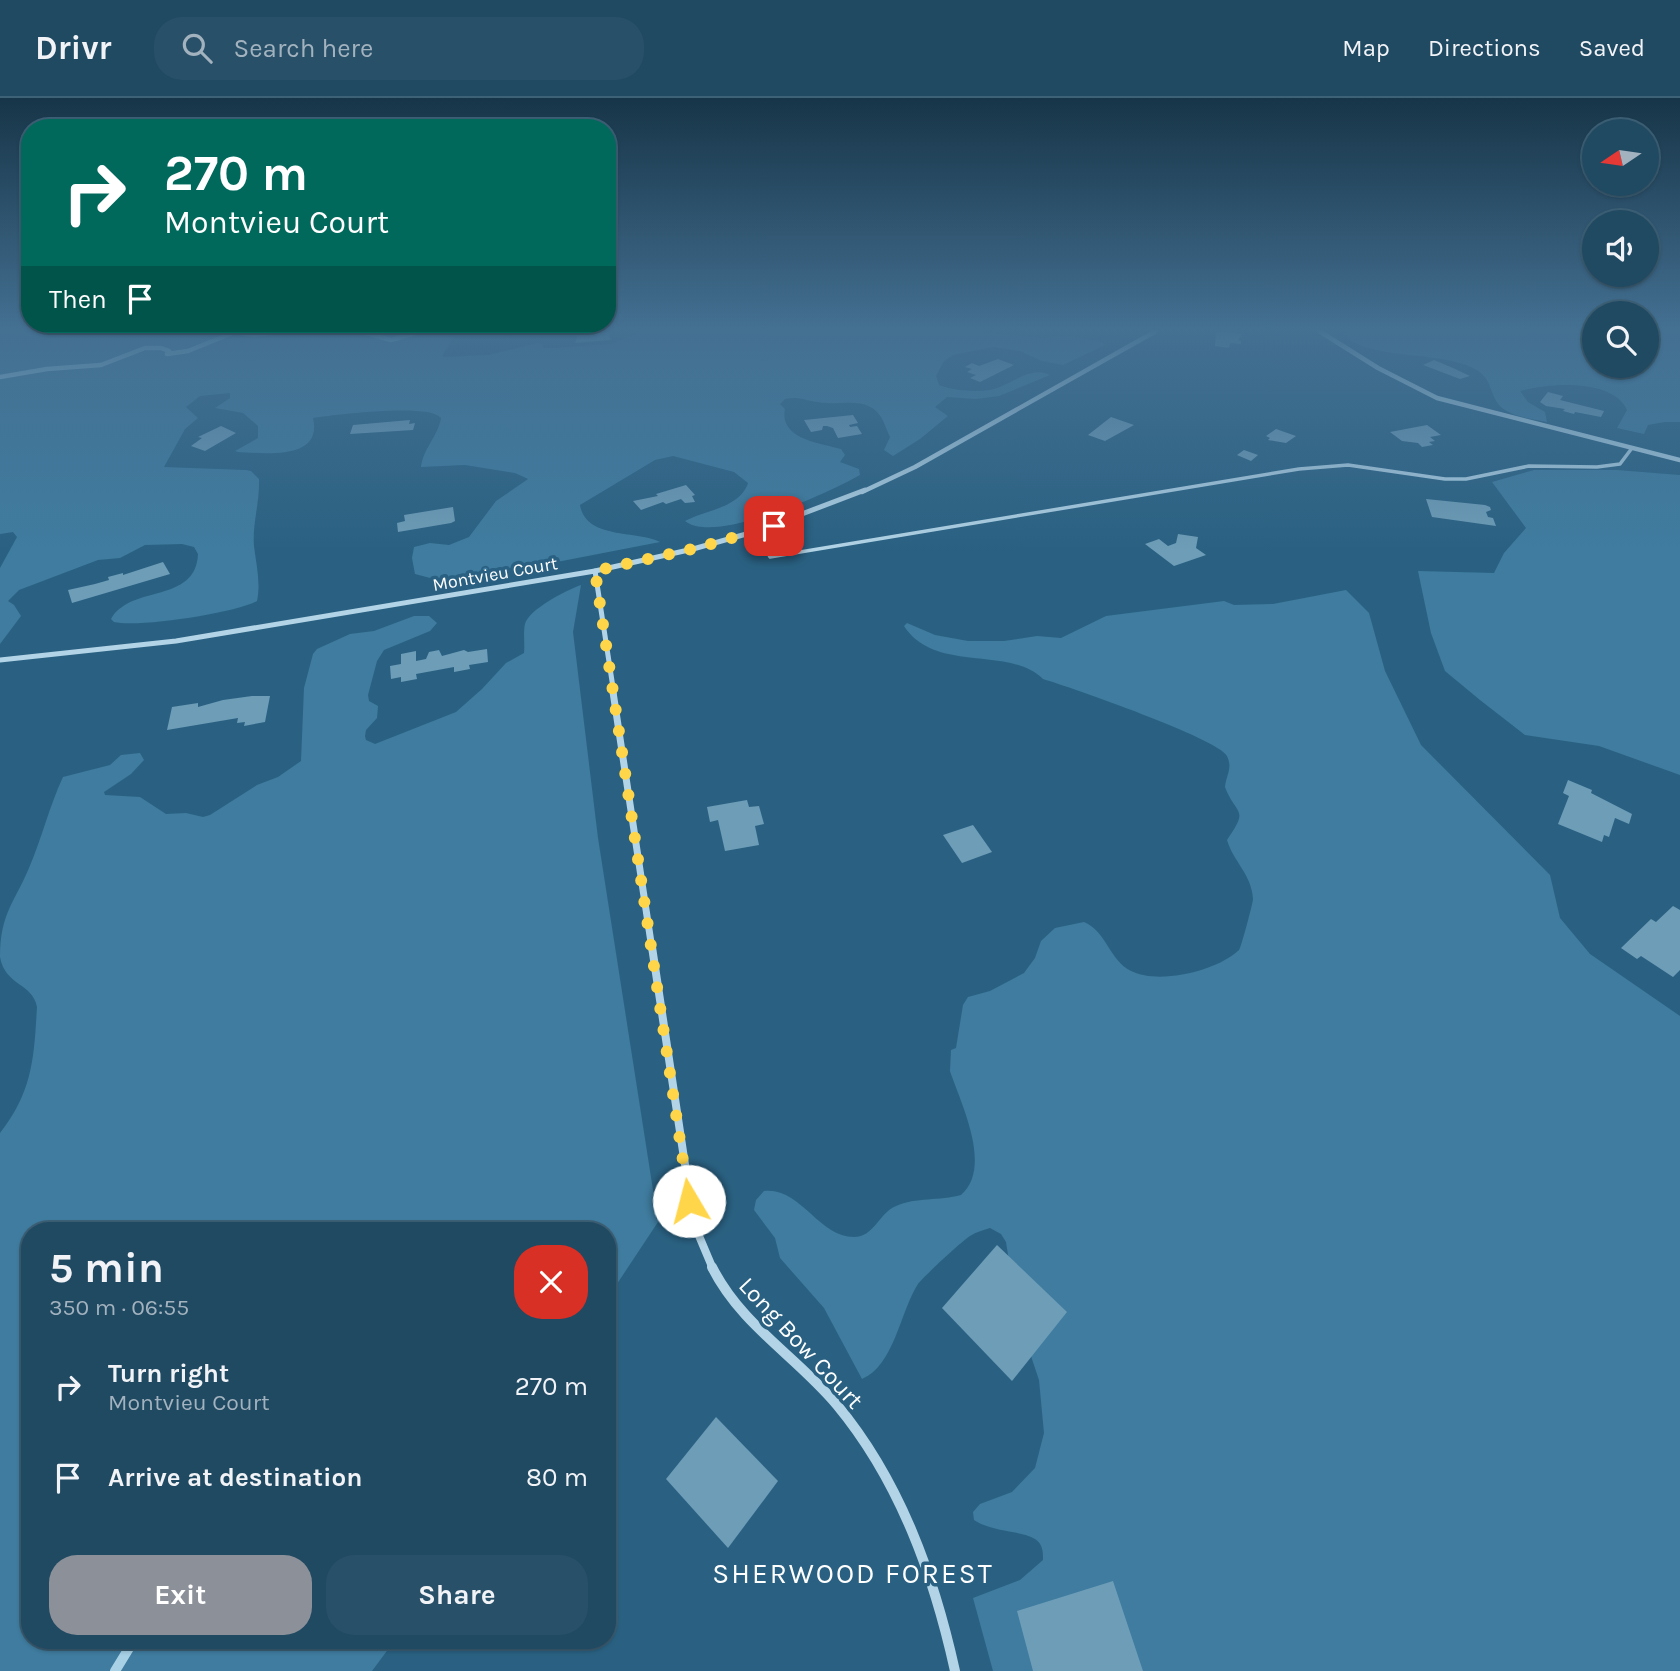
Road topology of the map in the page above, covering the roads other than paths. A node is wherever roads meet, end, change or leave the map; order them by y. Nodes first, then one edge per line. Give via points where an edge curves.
1 (1026, 404) edge
2 (1462, 404) edge
3 (1632, 448) junction
4 (1680, 460) edge
5 (757, 531) junction
6 (595, 571) junction
7 (0, 660) edge
8 (955, 1671) edge

1 - 5 street, Montvieu Court via 915,467 847,499
2 - 3 street
3 - 4 street
3 - 5 lane via 1620,464 1529,466 1466,479 1348,465 1299,469 770,557
5 - 6 street, Montvieu Court
6 - 7 street, Montvieu Court via 176,641
6 - 8 street, Long Bow Court via 694,1224 729,1297 838,1406 879,1468 923,1559

